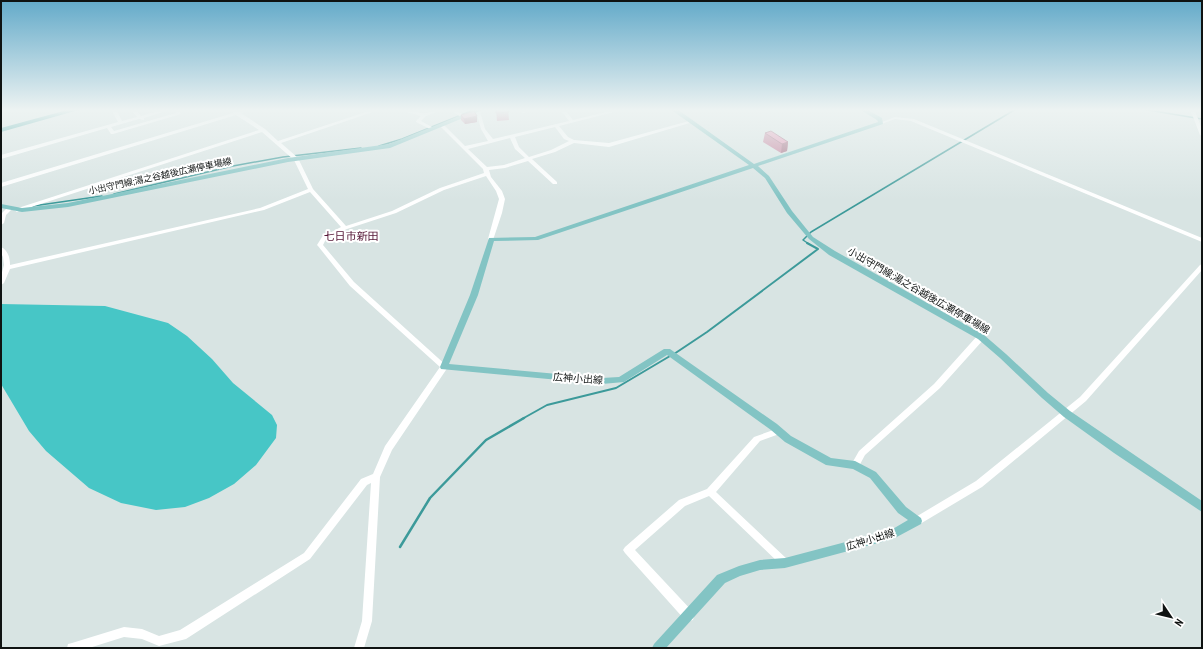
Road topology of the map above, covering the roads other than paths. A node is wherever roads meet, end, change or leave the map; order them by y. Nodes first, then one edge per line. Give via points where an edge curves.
1 (62, 139) edge
2 (151, 139) edge
3 (234, 139) edge
4 (273, 139) edge
5 (288, 139) edge
6 (407, 139) edge
7 (455, 139) edge
8 (490, 139) edge
9 (503, 139) edge
10 (513, 139) edge
11 (569, 139) edge
12 (629, 139) edge
13 (716, 139) edge
14 (834, 139) edge
15 (959, 139) edge
16 (573, 141) junction
17 (492, 142) junction
18 (277, 143) junction
19 (464, 148) junction
20 (1, 157) edge
21 (296, 159) junction
22 (528, 159) junction
23 (754, 166) junction
24 (486, 172) junction
25 (555, 183) dead end
26 (1, 185) edge
27 (311, 190) junction
28 (1, 206) edge
29 (9, 209) junction
30 (17, 210) junction
31 (1, 223) edge
32 (345, 228) junction
33 (491, 239) junction
34 (1202, 240) edge
35 (1, 249) edge
36 (1202, 266) edge
37 (7, 268) junction
38 (1, 283) edge
39 (981, 338) junction
40 (444, 367) junction
41 (1067, 414) junction
42 (778, 431) junction
43 (855, 465) junction
44 (376, 477) junction
45 (710, 492) junction
46 (1202, 507) edge
47 (917, 521) junction
48 (785, 563) junction
49 (689, 616) junction
50 (72, 648) edge
51 (359, 648) edge
52 (658, 648) edge

1 - 20 street
2 - 26 street
3 - 30 street
4 - 18 street
5 - 18 street
6 - 21 main road, 小出守門線;湯之谷越後広瀬停車場線 via 390,146
7 - 19 street
8 - 17 street
9 - 17 street
10 - 22 street via 517,148
11 - 16 street
12 - 16 street via 609,145
13 - 23 main road, 小出守門線;湯之谷越後広瀬停車場線
14 - 23 main road
15 - 34 street
16 - 22 street
17 - 19 street
18 - 21 street
19 - 24 street
21 - 27 street
21 - 30 main road, 小出守門線;湯之谷越後広瀬停車場線 via 98,200
22 - 24 street
22 - 25 street
23 - 33 main road via 536,239
23 - 39 main road, 小出守門線;湯之谷越後広瀬停車場線 via 767,178 789,212 818,244
24 - 32 street via 394,212
24 - 33 street via 502,199
27 - 32 street
27 - 37 street via 262,209
28 - 29 main road, 小出守門線;湯之谷越後広瀬停車場線
29 - 30 main road, 小出守門線;湯之谷越後広瀬停車場線
29 - 31 street via 3,215
32 - 40 street via 324,238 320,245 323,250 352,284
33 - 40 main road via 474,295
35 - 37 street via 7,256
36 - 41 street
37 - 38 street
39 - 41 main road, 小出守門線;湯之谷越後広瀬停車場線 via 999,351
39 - 43 street via 937,386 862,453
40 - 42 main road, 広神小出線 via 602,381 621,380 667,351
40 - 44 street via 388,448
41 - 46 main road, 小出守門線;湯之谷越後広瀬停車場線
41 - 47 street via 979,484
42 - 43 main road, 広神小出線 via 829,462
42 - 45 street via 757,439
43 - 47 main road, 広神小出線 via 872,475 902,510
44 - 50 street via 364,482 307,556 182,635 159,641 142,634 124,632
44 - 51 street via 368,620
45 - 48 street
45 - 49 street via 682,503 628,550
47 - 48 main road, 広神小出線 via 893,534
48 - 49 main road, 広神小出線 via 739,570 721,579
49 - 52 main road, 広神小出線

